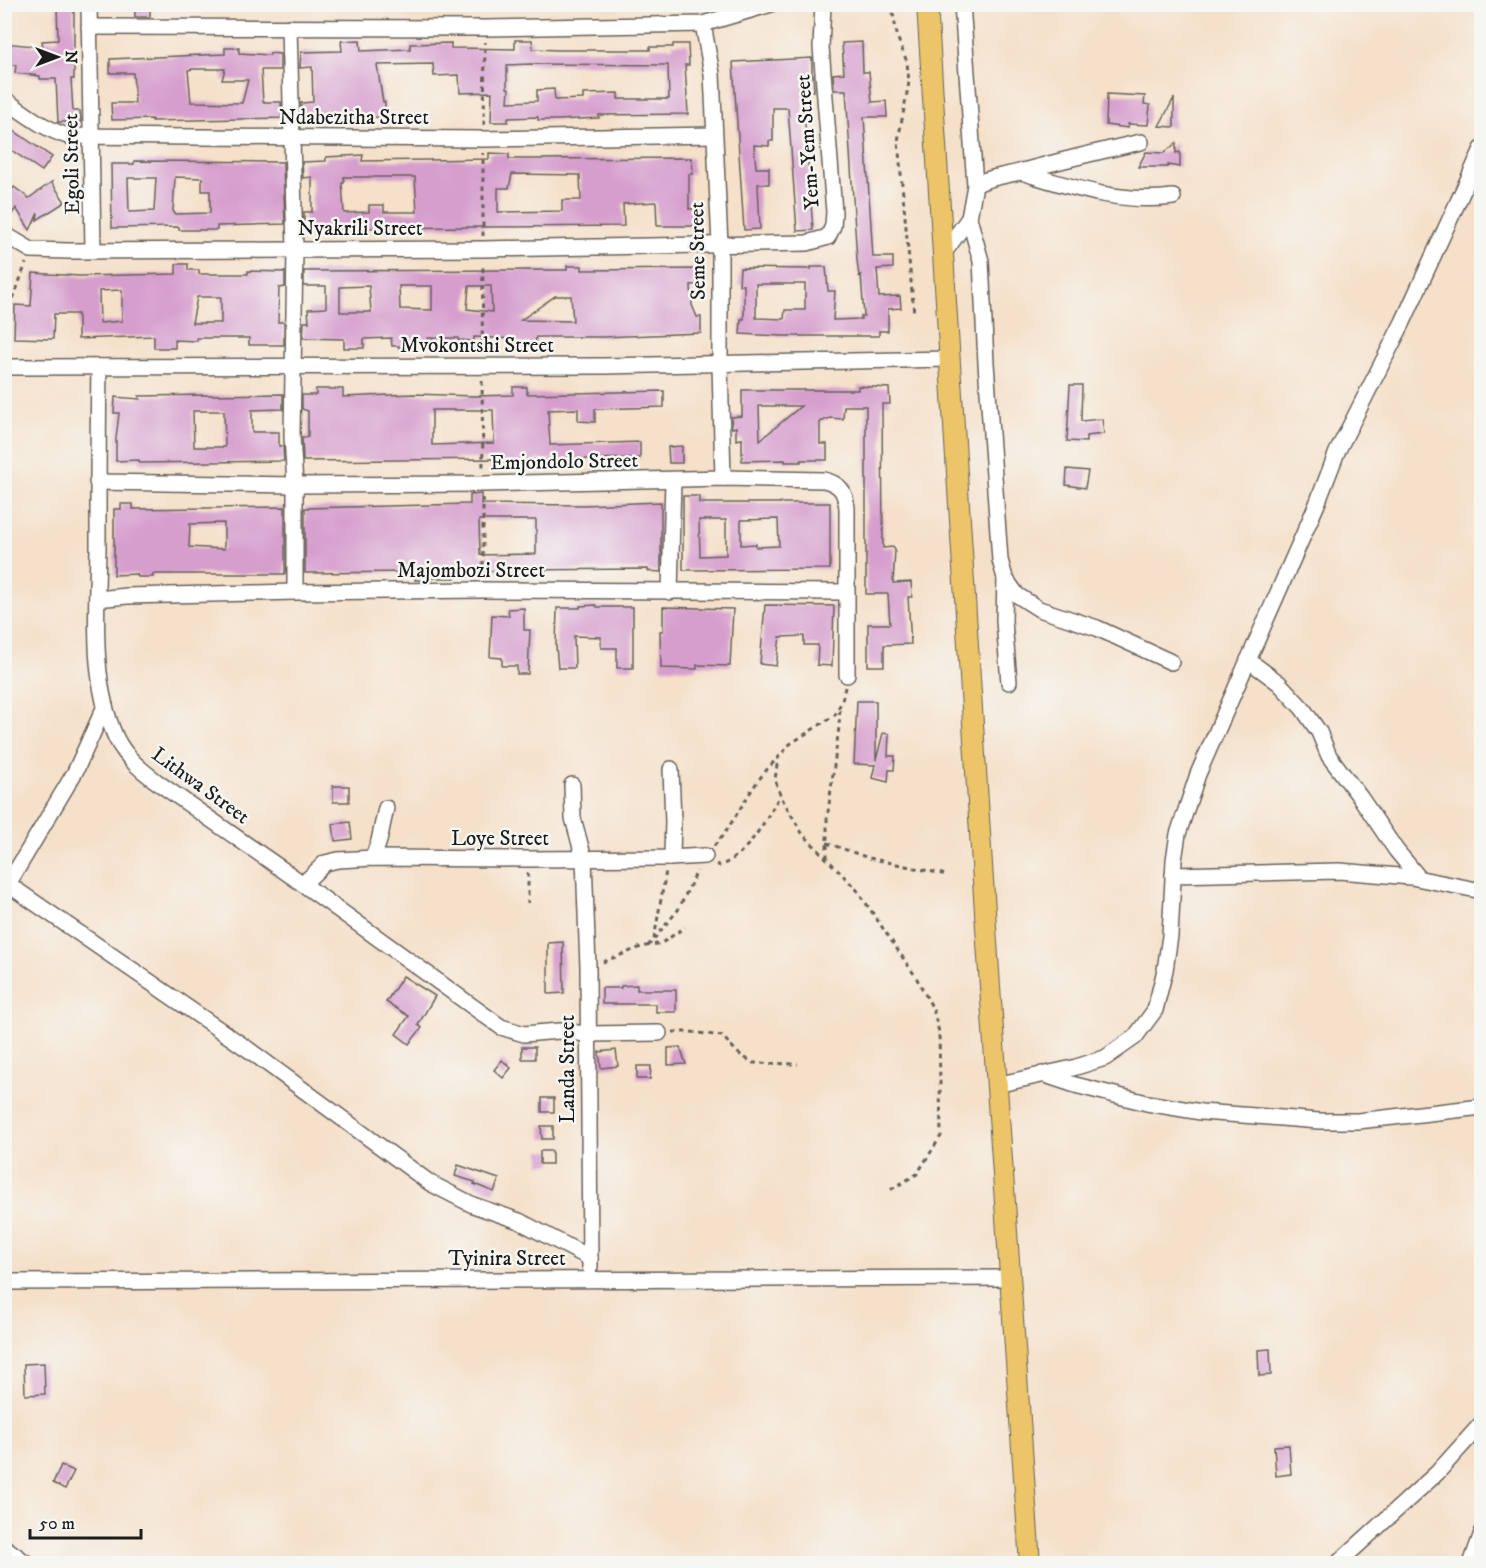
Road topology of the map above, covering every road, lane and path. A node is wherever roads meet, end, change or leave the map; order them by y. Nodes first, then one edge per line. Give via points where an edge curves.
1 (89, 4) edge
2 (771, 4) edge
3 (823, 4) edge
4 (891, 4) edge
5 (927, 4) edge
6 (962, 4) edge
7 (703, 24) junction
8 (89, 27) junction
9 (289, 27) junction
10 (486, 28) junction
11 (4, 99) edge
12 (714, 135) junction
13 (92, 136) junction
14 (292, 138) junction
15 (483, 140) junction
16 (1141, 142) dead end
17 (1482, 148) edge
18 (1021, 172) junction
19 (975, 185) junction
20 (1173, 197) dead end
21 (969, 219) junction
22 (4, 234) edge
23 (720, 245) junction
24 (483, 249) junction
25 (31, 250) junction
26 (295, 250) junction
27 (93, 251) junction
28 (942, 254) junction
29 (914, 314) dead end
30 (4, 324) edge
31 (949, 359) junction
32 (720, 364) junction
33 (482, 366) junction
34 (4, 367) edge
35 (99, 367) junction
36 (292, 367) junction
37 (723, 478) junction
38 (673, 480) junction
39 (97, 482) junction
40 (483, 484) junction
41 (295, 485) junction
42 (1005, 578) junction
43 (483, 590) junction
44 (846, 591) junction
45 (296, 592) junction
46 (670, 592) junction
47 (97, 600) junction
48 (1248, 660) junction
49 (1171, 662) dead end
50 (847, 675) joint
51 (1009, 682) dead end
52 (840, 705) junction
53 (105, 706) junction
54 (778, 758) junction
55 (671, 769) dead end
56 (572, 785) dead end
57 (780, 796) junction
58 (386, 808) dead end
59 (827, 843) junction
60 (705, 856) junction
61 (373, 858) junction
62 (669, 858) junction
63 (528, 859) junction
64 (584, 859) junction
65 (827, 860) junction
66 (947, 875) dead end
67 (1173, 875) junction
68 (1419, 878) junction
69 (303, 884) junction
70 (7, 888) edge
71 (1482, 891) edge
72 (528, 903) dead end
73 (686, 927) dead end
74 (654, 939) junction
75 (648, 946) junction
76 (588, 967) junction
77 (659, 1033) joint
78 (587, 1034) junction
79 (798, 1064) dead end
80 (1042, 1074) junction
81 (996, 1085) junction
82 (1482, 1107) edge
83 (890, 1190) dead end
84 (590, 1258) junction
85 (1010, 1278) junction
86 (590, 1279) junction
87 (4, 1282) edge
88 (1482, 1423) edge
89 (1482, 1533) edge
90 (4, 1546) edge
91 (28, 1563) edge
92 (1030, 1563) edge
93 (1337, 1563) edge
94 (1472, 1563) edge

1 - 8 street, Egoli Street
2 - 7 street
3 - 23 street, Yem-Yem Street via 821,47 833,226 828,237 807,243
4 - 29 path via 909,82 898,141
5 - 28 main road
6 - 19 street
7 - 10 street
7 - 12 street, Seme Street via 712,74
8 - 9 street
8 - 13 street, Egoli Street
9 - 10 street
9 - 14 street
10 - 15 path
11 - 13 street, Ndabezitha Street via 57,132
12 - 15 street, Ndabezitha Street
12 - 23 street, Seme Street
13 - 14 street, Ndabezitha Street
13 - 27 street, Egoli Street
14 - 15 street, Ndabezitha Street
14 - 26 street
15 - 24 path
16 - 18 street
17 - 48 street via 1403,322 1337,452
18 - 19 street
18 - 20 street via 1117,197
19 - 21 street
21 - 28 street
21 - 42 street via 981,261 1000,560
22 - 25 street, Nyakrili Street
23 - 24 street, Nyakrili Street
23 - 32 street, Seme Street
24 - 26 street, Nyakrili Street
24 - 33 path
25 - 27 street, Nyakrili Street
25 - 30 path
26 - 27 street, Nyakrili Street
26 - 36 street
28 - 31 main road
31 - 32 street, Mvokontshi Street
31 - 81 main road
32 - 33 street, Mvokontshi Street
32 - 37 street, Seme Street
33 - 36 street, Mvokontshi Street
33 - 40 path
34 - 35 street, Mvokontshi Street
35 - 36 street, Mvokontshi Street
35 - 39 street, Lithwa Street
36 - 41 street
37 - 38 street, Emjondolo Street
37 - 44 street, Emjondolo Street via 824,480 842,488 847,508
38 - 40 street, Emjondolo Street
38 - 46 street
39 - 41 street, Emjondolo Street
39 - 47 street, Lithwa Street
40 - 41 street, Emjondolo Street
40 - 43 path
41 - 45 street
42 - 49 street via 1017,595 1039,609 1097,628
42 - 51 street
43 - 45 street, Majombozi Street
43 - 46 street, Majombozi Street
44 - 46 street, Majombozi Street
44 - 50 street, Emjondolo Street
45 - 47 street, Majombozi Street
47 - 53 street, Lithwa Street via 98,656
48 - 67 street via 1185,810
48 - 68 street via 1279,683 1303,710 1329,756
50 - 52 path
52 - 54 path via 835,715 790,744
52 - 59 path
53 - 69 street, Lithwa Street via 117,739 138,767
53 - 70 street via 75,772
54 - 57 path via 775,780
54 - 60 path via 764,771 726,832
55 - 62 street via 673,822
56 - 64 street, Landa Street via 573,818
57 - 60 path via 743,852 732,861 720,866
57 - 65 path via 802,833
58 - 61 street
59 - 65 path
59 - 66 path via 869,858
60 - 62 street, Loye Street
60 - 74 path via 678,910
61 - 63 street, Loye Street
61 - 69 street, Loye Street via 325,863
62 - 64 street, Loye Street
62 - 74 path
63 - 64 street, Loye Street
63 - 72 path
64 - 76 street, Landa Street
65 - 83 path via 857,890 916,977 933,1009 939,1032 940,1136 917,1174
67 - 68 street via 1339,871
67 - 80 street via 1170,943 1155,1010 1135,1037 1105,1058
68 - 71 street
69 - 78 street, Lithwa Street via 501,1027 524,1034
70 - 84 street via 249,1050 430,1183 473,1205 519,1221
73 - 75 path via 662,943
74 - 75 path
75 - 76 path
76 - 78 street, Landa Street
77 - 78 street, Lithwa Street
77 - 79 path via 722,1036 753,1063
78 - 84 street, Landa Street
80 - 81 street
80 - 82 street via 1147,1103 1201,1112 1319,1121 1358,1121
81 - 85 main road
84 - 86 street, Landa Street
85 - 86 street, Tyinira Street
85 - 92 main road
86 - 87 street, Tyinira Street
88 - 93 street via 1437,1473
89 - 94 street
90 - 91 street

